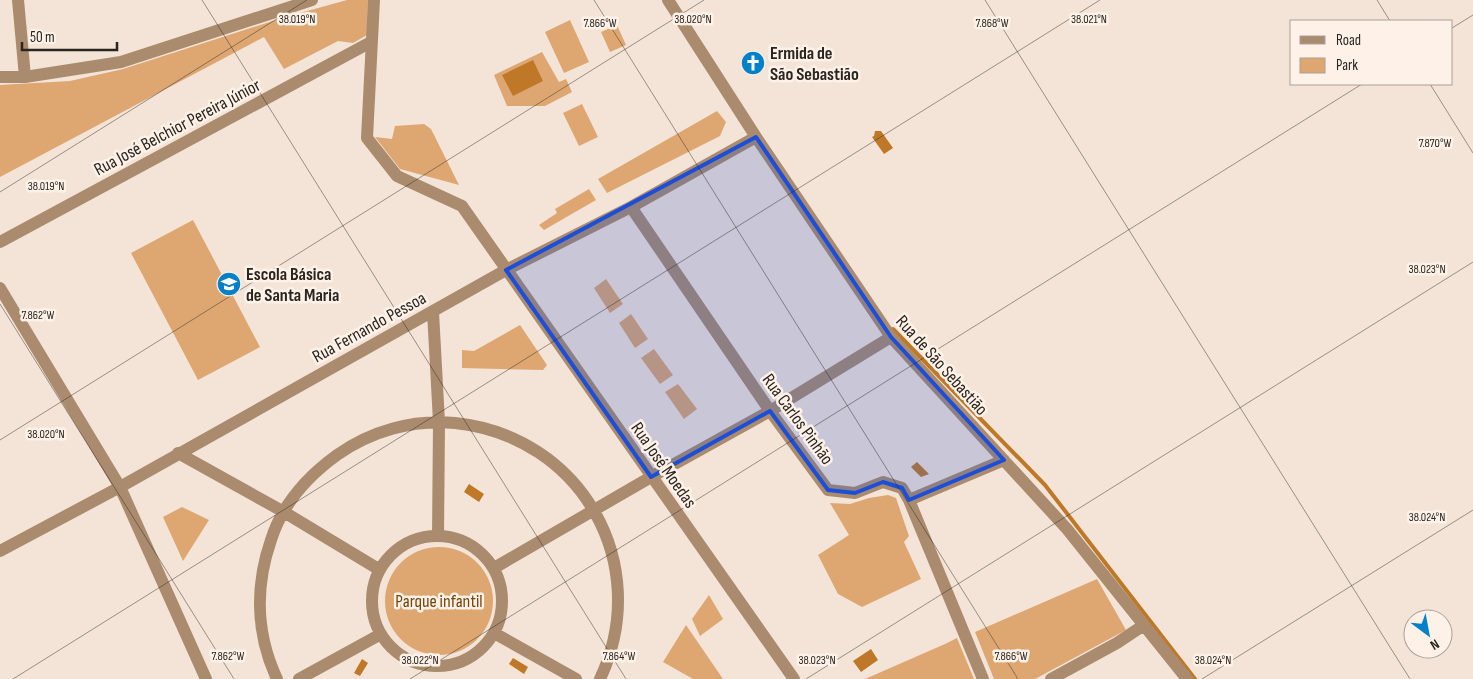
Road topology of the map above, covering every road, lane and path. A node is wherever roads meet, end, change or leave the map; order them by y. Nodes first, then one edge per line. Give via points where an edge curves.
1 (18, 0) edge
2 (312, 0) edge
3 (374, 0) edge
4 (668, 0) edge
5 (371, 42) junction
6 (0, 77) edge
7 (26, 77) junction
8 (756, 137) junction
9 (631, 207) junction
10 (0, 242) edge
11 (506, 270) junction
12 (0, 288) edge
13 (432, 312) junction
14 (891, 337) junction
15 (770, 411) junction
16 (438, 422) junction
17 (178, 453) junction
18 (1004, 460) junction
19 (651, 477) junction
20 (120, 487) junction
21 (910, 500) junction
22 (595, 511) junction
23 (284, 512) junction
24 (438, 536) junction
25 (0, 551) edge
26 (494, 568) junction
27 (380, 570) junction
28 (1144, 625) junction
29 (494, 633) junction
30 (380, 634) junction
31 (437, 673) edge
32 (206, 679) edge
33 (277, 679) edge
34 (299, 679) edge
35 (576, 679) edge
36 (600, 679) edge
37 (794, 679) edge
38 (984, 679) edge
39 (1051, 679) edge
40 (1187, 679) edge

1 - 7 street
2 - 7 street via 121,62
3 - 5 street, Rua José Moedas
4 - 8 street, Rua de São Sebastião
5 - 10 street, Rua José Belchior Pereira Júnior
5 - 11 street, Rua José Moedas via 367,138 397,176 462,206
6 - 7 street
8 - 9 street, Rua Fernando Pessoa
8 - 14 street, Rua de São Sebastião
9 - 11 street, Rua Fernando Pessoa
9 - 15 street, Rua Carlos Pinhão
11 - 13 street, Rua Fernando Pessoa
11 - 19 street, Rua José Moedas
12 - 20 street
13 - 16 street
13 - 17 street, Rua Fernando Pessoa
14 - 15 street
14 - 18 street, Rua de São Sebastião
15 - 19 street
15 - 21 street, Rua Carlos Pinhão via 828,490 855,493 883,482 902,488
16 - 22 street via 476,426 511,437 536,450 572,480
16 - 23 street via 377,433 349,446 302,486
16 - 24 street
17 - 20 street, Rua Fernando Pessoa
17 - 23 street
18 - 21 street
18 - 28 street, Rua de São Sebastião via 1067,530
19 - 22 street
19 - 37 street, Rua José Moedas
20 - 25 street, Rua Fernando Pessoa
20 - 32 street
21 - 38 street
22 - 26 street
22 - 36 street via 608,538 616,568 619,600 616,631
23 - 27 street
23 - 33 street via 266,554 259,600 265,646
24 - 26 street via 464,541 485,556
24 - 27 street via 410,541 388,558
26 - 29 street via 502,593 502,607
27 - 30 street via 372,596
28 - 39 street
28 - 40 street, Rua de São Sebastião
29 - 31 street via 476,654
29 - 35 street
30 - 31 street via 405,658
30 - 34 street

